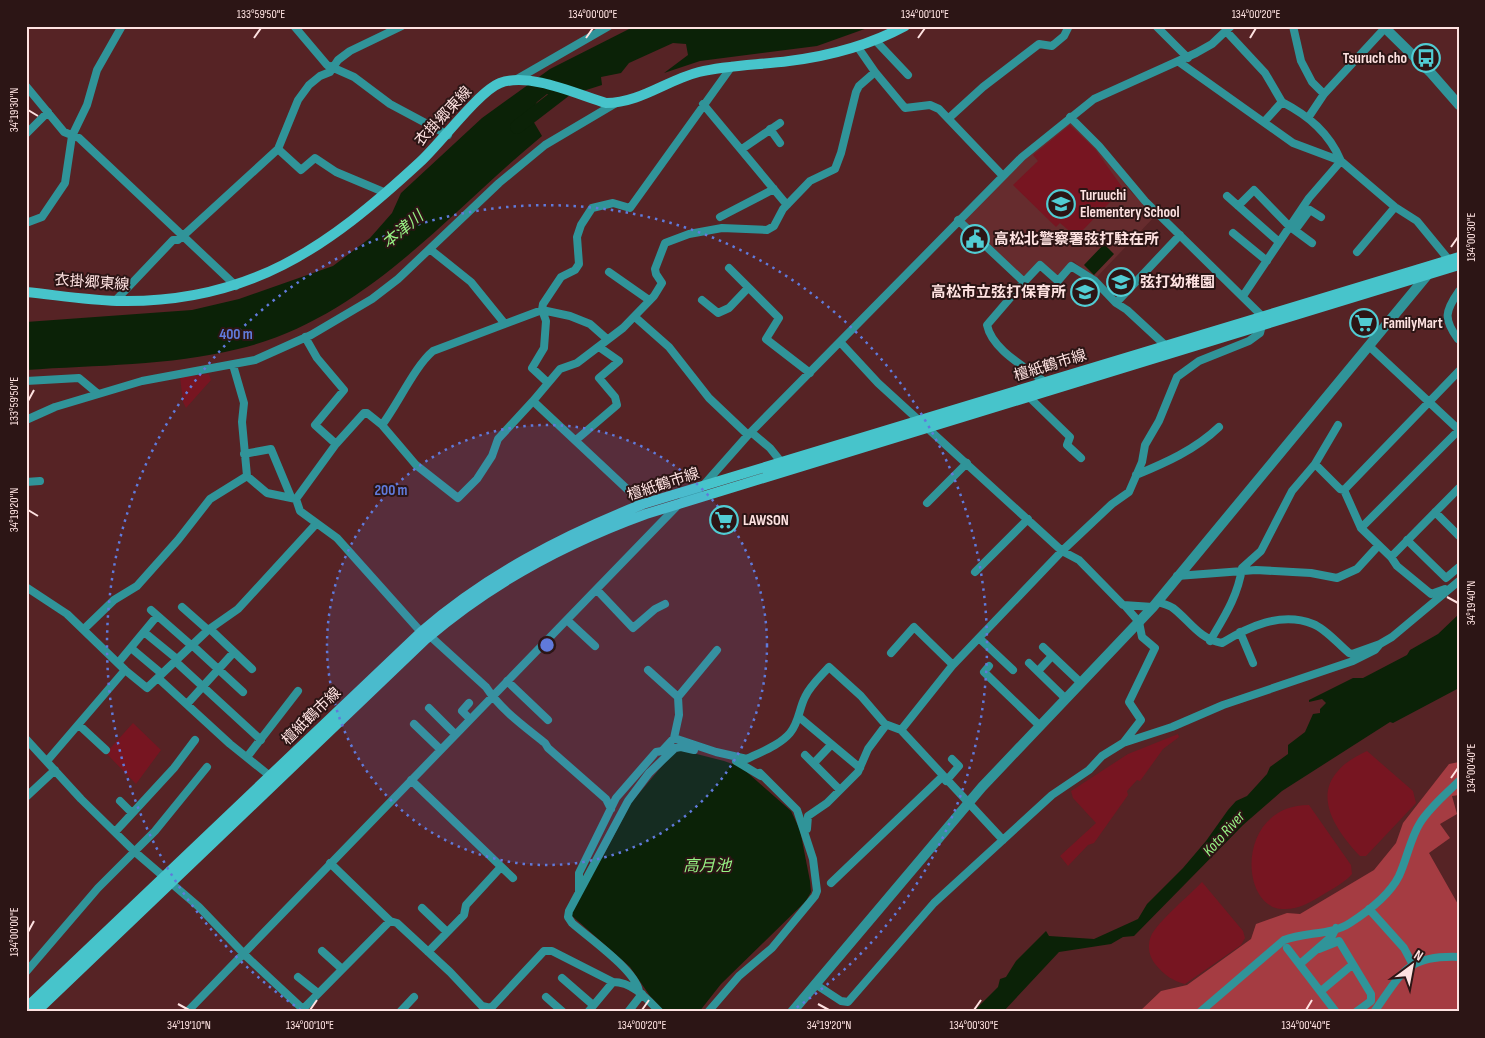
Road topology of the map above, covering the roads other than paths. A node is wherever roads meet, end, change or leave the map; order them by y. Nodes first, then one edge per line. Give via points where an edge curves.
1 (122, 26) edge
2 (294, 26) edge
3 (402, 26) edge
4 (609, 26) edge
5 (905, 26) edge
6 (1069, 26) edge
7 (1156, 26) edge
8 (1294, 26) edge
9 (1384, 27) edge
10 (1228, 29) edge
11 (875, 40) junction
12 (857, 46) junction
13 (1188, 58) junction
14 (1179, 62) junction
15 (732, 66) junction
16 (333, 69) junction
17 (875, 72) junction
18 (908, 75) dead end
19 (521, 79) junction
20 (26, 86) edge
21 (1324, 94) junction
22 (1282, 102) junction
23 (611, 103) junction
24 (703, 104) junction
25 (1459, 104) edge
26 (48, 112) junction
27 (1070, 117) junction
28 (949, 118) junction
29 (1308, 118) junction
30 (1264, 122) junction
31 (780, 123) dead end
32 (770, 129) junction
33 (26, 134) edge
34 (448, 134) junction
35 (72, 136) junction
36 (780, 142) dead end
37 (278, 149) junction
38 (742, 149) junction
39 (1341, 161) junction
40 (1002, 175) junction
41 (774, 189) junction
42 (386, 193) junction
43 (1227, 196) dead end
44 (787, 205) junction
45 (1238, 206) junction
46 (1395, 207) junction
47 (720, 216) dead end
48 (1321, 217) dead end
49 (958, 220) junction
50 (26, 223) edge
51 (1292, 228) junction
52 (1233, 233) dead end
53 (184, 235) junction
54 (1180, 235) junction
55 (1279, 242) junction
56 (1312, 243) dead end
57 (431, 250) junction
58 (1357, 252) dead end
59 (1454, 258) edge
60 (1267, 261) junction
61 (1438, 263) junction
62 (1459, 265) edge
63 (729, 268) dead end
64 (609, 272) dead end
65 (1427, 275) junction
66 (1024, 282) junction
67 (236, 286) junction
68 (748, 288) junction
69 (1459, 290) edge
70 (26, 292) edge
71 (1243, 296) junction
72 (650, 300) junction
73 (702, 300) dead end
74 (115, 301) junction
75 (1116, 303) junction
76 (542, 310) junction
77 (634, 317) junction
78 (1262, 321) junction
79 (505, 324) junction
80 (305, 337) junction
81 (607, 339) junction
82 (1458, 340) edge
83 (840, 343) junction
84 (1166, 346) junction
85 (1369, 346) junction
86 (599, 347) junction
87 (233, 365) junction
88 (1459, 371) edge
89 (810, 373) junction
90 (26, 381) edge
91 (547, 382) junction
92 (1045, 382) junction
93 (97, 393) junction
94 (1029, 397) junction
95 (533, 401) junction
96 (1429, 403) junction
97 (26, 420) edge
98 (920, 420) junction
99 (382, 425) junction
100 (1338, 425) dead end
101 (928, 428) junction
102 (1219, 428) dead end
103 (750, 433) junction
104 (576, 440) junction
105 (336, 444) junction
106 (244, 454) junction
107 (1082, 458) dead end
108 (782, 463) junction
109 (967, 463) junction
110 (1315, 464) junction
111 (1136, 475) junction
112 (247, 476) junction
113 (40, 481) dead end
114 (26, 482) edge
115 (702, 487) junction
116 (1459, 488) edge
117 (1344, 490) junction
118 (293, 498) junction
119 (680, 503) junction
120 (928, 503) dead end
121 (643, 504) junction
122 (1435, 512) junction
123 (1028, 519) junction
124 (316, 524) junction
125 (1361, 528) junction
126 (1459, 536) edge
127 (1407, 540) junction
128 (1378, 546) junction
129 (1062, 551) junction
130 (1391, 557) junction
131 (1459, 567) edge
132 (1242, 570) junction
133 (975, 572) dead end
134 (1177, 576) junction
135 (1459, 581) edge
136 (26, 587) edge
137 (1450, 589) junction
138 (597, 590) junction
139 (665, 604) dead end
140 (1156, 604) junction
141 (182, 607) dead end
142 (1126, 607) junction
143 (151, 610) dead end
144 (157, 616) junction
145 (568, 620) junction
146 (1140, 622) junction
147 (84, 629) junction
148 (209, 629) junction
149 (144, 632) junction
150 (1240, 632) junction
151 (425, 634) junction
152 (979, 638) junction
153 (1210, 641) junction
154 (1380, 644) junction
155 (192, 645) junction
156 (595, 646) dead end
157 (1043, 647) dead end
158 (131, 648) junction
159 (717, 650) dead end
160 (234, 652) junction
161 (891, 653) dead end
162 (1052, 656) junction
163 (176, 660) junction
164 (118, 663) junction
165 (1029, 663) dead end
166 (1254, 664) dead end
167 (953, 665) junction
168 (989, 666) dead end
169 (218, 669) junction
170 (252, 669) dead end
171 (125, 670) junction
172 (648, 670) dead end
173 (1013, 670) dead end
174 (1038, 671) junction
175 (160, 676) junction
176 (507, 681) junction
177 (1081, 684) junction
178 (203, 686) junction
179 (298, 691) dead end
180 (243, 692) dead end
181 (492, 696) junction
182 (678, 697) junction
183 (1066, 699) junction
184 (469, 703) dead end
185 (187, 704) junction
186 (428, 708) dead end
187 (799, 717) junction
188 (470, 719) junction
189 (548, 720) dead end
190 (414, 724) dead end
191 (886, 724) junction
192 (79, 725) junction
193 (1040, 726) junction
194 (901, 730) junction
195 (455, 734) junction
196 (674, 738) junction
197 (26, 739) edge
198 (194, 740) dead end
199 (260, 740) junction
200 (1123, 743) junction
201 (832, 745) junction
202 (440, 749) junction
203 (106, 750) dead end
204 (716, 752) junction
205 (805, 755) dead end
206 (247, 757) junction
207 (747, 759) junction
208 (952, 759) dead end
209 (47, 761) junction
210 (814, 763) junction
211 (207, 767) dead end
212 (860, 768) junction
213 (55, 770) junction
214 (270, 776) junction
215 (761, 776) junction
216 (944, 779) junction
217 (412, 780) junction
218 (1459, 780) edge
219 (840, 790) junction
220 (26, 797) edge
221 (120, 801) dead end
222 (969, 802) junction
223 (610, 809) junction
224 (132, 813) junction
225 (114, 832) junction
226 (806, 836) junction
227 (1002, 840) junction
228 (135, 852) junction
229 (330, 863) junction
230 (500, 868) junction
231 (513, 878) dead end
232 (168, 880) junction
233 (831, 883) dead end
234 (579, 892) junction
235 (422, 908) dead end
236 (1369, 909) junction
237 (390, 921) junction
238 (1336, 928) junction
239 (447, 932) junction
240 (1287, 948) dead end
241 (1319, 949) junction
242 (243, 951) junction
243 (322, 951) dead end
244 (428, 952) junction
245 (1459, 957) edge
246 (1300, 964) junction
247 (1352, 965) junction
248 (1413, 965) junction
249 (342, 969) junction
250 (26, 972) edge
251 (298, 976) dead end
252 (562, 978) dead end
253 (613, 982) junction
254 (816, 984) junction
255 (1321, 991) junction
256 (640, 992) junction
257 (318, 993) junction
258 (414, 997) dead end
259 (546, 997) dead end
260 (26, 1008) edge
261 (591, 1009) edge
262 (305, 1011) edge
263 (490, 1011) edge
264 (36, 1012) edge
265 (186, 1012) edge
266 (400, 1012) edge
267 (563, 1012) edge
268 (628, 1012) edge
269 (660, 1012) edge
270 (708, 1012) edge
271 (792, 1012) edge
272 (1200, 1012) edge
273 (1336, 1012) edge
274 (1356, 1012) edge
275 (1374, 1012) edge

1 - 35 street via 98,70 87,105
2 - 16 street
3 - 16 street via 350,51 338,60
4 - 19 street
5 - 11 main road
6 - 28 street via 1064,36 1052,46 1040,44 983,87
7 - 13 street
8 - 21 street via 1301,61 1312,82
9 - 21 street
9 - 25 street
10 - 13 street via 1212,44
10 - 22 street via 1265,73
11 - 12 main road
11 - 18 street
12 - 15 main road via 791,61
12 - 17 street
13 - 14 street
14 - 27 street via 1094,99
14 - 30 street
15 - 23 main road via 681,77 648,93
15 - 24 street
16 - 34 street via 354,77 390,104
16 - 37 street via 309,85 298,100
17 - 28 street via 905,108 930,105
17 - 44 street via 856,92 842,153 835,169 810,181
19 - 23 main road
19 - 34 main road, 衣掛郷東線 via 491,88
20 - 26 street
21 - 29 street
22 - 29 street
22 - 30 street
23 - 57 street via 521,164
24 - 38 street
24 - 76 street via 630,208 613,203 592,208 577,237 579,264 575,270 561,277 542,304
26 - 33 street
26 - 35 street via 64,132
27 - 40 street
27 - 54 street via 1140,196
28 - 40 street
29 - 39 street via 1329,139
30 - 39 street via 1293,143
31 - 32 street
32 - 36 street
32 - 38 street
34 - 42 main road, 衣掛郷東線
35 - 50 street via 65,183 42,217
35 - 53 street via 79,138
37 - 42 street via 301,170 315,158 336,172
37 - 53 street
38 - 41 street
39 - 46 street
39 - 51 street via 1309,198
40 - 49 street
41 - 44 street
41 - 47 street
42 - 67 main road, 衣掛郷東線 via 326,241
43 - 45 street
44 - 72 street via 774,226 767,230 722,228 689,234 665,243 655,269 662,283
45 - 51 street via 1254,190
45 - 55 street
46 - 58 street
46 - 59 street via 1417,221
48 - 51 street via 1310,210
49 - 66 street
49 - 83 street
51 - 55 street
51 - 56 street
52 - 60 street
53 - 67 street
53 - 74 street via 172,240
54 - 71 street
54 - 75 street
55 - 60 street
57 - 79 street via 472,282
57 - 80 street via 372,299
59 - 61 main road, 檀紙鶴市線
60 - 71 street
61 - 65 street
61 - 78 main road, 檀紙鶴市線
62 - 65 main road, 檀紙鶴市線
63 - 68 street
64 - 72 street
65 - 78 main road, 檀紙鶴市線
65 - 85 street
66 - 75 street via 1040,265 1058,281 1072,266 1095,281
66 - 92 street via 987,326 988,334 1016,363
67 - 74 main road, 衣掛郷東線 via 150,300
68 - 73 street via 729,308 718,313
68 - 89 street via 779,318 766,339
69 - 82 street via 1448,310 1447,323
70 - 74 main road, 衣掛郷東線
71 - 78 street
72 - 77 street
75 - 84 street
76 - 79 street
76 - 81 street via 590,324
76 - 91 street via 546,321 544,348 532,368
77 - 81 street
77 - 103 street via 669,347 709,398
78 - 84 main road, 檀紙鶴市線
78 - 94 main road, 檀紙鶴市線
78 - 111 street via 1260,333 1250,341 1199,361 1177,377 1160,421 1144,445
79 - 99 street via 432,351
80 - 87 street via 255,360
80 - 105 street via 317,358 344,390 315,425
81 - 86 street
83 - 89 street
83 - 98 street
84 - 92 main road, 檀紙鶴市線
85 - 96 street
85 - 134 street
86 - 91 street via 577,363 560,369
86 - 104 street via 620,361 599,378 615,397 617,405
87 - 93 street via 142,381
87 - 106 street via 244,403
88 - 96 street
89 - 103 street
90 - 93 street via 79,378
91 - 95 street
92 - 98 main road, 檀紙鶴市線
93 - 97 street
94 - 101 main road, 檀紙鶴市線
94 - 107 street via 1070,437 1067,445
95 - 99 street via 498,439 492,456 458,498 416,465
95 - 104 street
96 - 117 street
96 - 125 street via 1459,430
98 - 101 street
98 - 108 main road, 檀紙鶴市線
99 - 105 street via 364,413
100 - 110 street
101 - 109 street
101 - 119 main road, 檀紙鶴市線
102 - 111 street via 1204,441
103 - 108 street via 770,448
103 - 115 street
104 - 121 street
105 - 118 street
106 - 112 street
106 - 118 street via 271,449
108 - 115 main road, 檀紙鶴市線
109 - 120 street
109 - 123 street
110 - 117 street
110 - 132 street via 1292,491 1262,551
111 - 129 street via 1129,492
112 - 118 street via 267,493
112 - 147 street via 210,499 137,586 114,600
113 - 114 street
115 - 119 street
115 - 121 main road, 檀紙鶴市線
116 - 122 street
117 - 125 street
118 - 124 street via 300,511
119 - 138 street
119 - 151 main road, 檀紙鶴市線 via 608,528 532,565
121 - 151 main road, 檀紙鶴市線 via 526,558 479,587
122 - 126 street
122 - 127 street
123 - 129 street
123 - 133 street
124 - 148 street via 238,609
124 - 151 street via 337,538
125 - 128 street
127 - 130 street
127 - 131 street via 1446,578
128 - 130 street
128 - 132 street via 1357,568 1337,578 1311,573
129 - 142 street via 1079,560
129 - 152 street
130 - 137 street via 1396,566 1432,594
132 - 134 street
132 - 153 street via 1235,599
134 - 140 street
135 - 137 street
136 - 147 street
137 - 154 street
138 - 139 street via 633,628
138 - 145 street
140 - 142 street
140 - 146 street
140 - 153 street via 1172,607
141 - 148 street
142 - 146 street
143 - 144 street
144 - 149 street
144 - 155 street
145 - 156 street
145 - 176 street
146 - 177 street
146 - 200 street via 1142,637 1155,648 1129,702 1141,720
147 - 164 street
148 - 155 street
148 - 160 street
149 - 158 street
149 - 163 street
150 - 153 street via 1222,643
150 - 154 street via 1280,619 1297,620 1314,624 1349,653
150 - 166 street
151 - 181 street via 486,687
151 - 214 main road, 檀紙鶴市線
151 - 232 main road, 檀紙鶴市線
152 - 167 street
152 - 173 street
154 - 200 street via 1354,661
155 - 163 street
155 - 169 street
157 - 162 street
158 - 164 street
158 - 175 street
159 - 182 street
160 - 169 street
160 - 170 street
161 - 167 street via 914,627
162 - 174 street
162 - 177 street
163 - 175 street
163 - 178 street
164 - 171 street
165 - 174 street
167 - 194 street
168 - 193 street via 984,672
169 - 178 street
169 - 180 street
171 - 175 street via 146,688
171 - 192 street
172 - 182 street
174 - 183 street
175 - 185 street
176 - 181 street
176 - 189 street via 535,702
177 - 183 street
178 - 185 street
178 - 199 street
179 - 199 street
181 - 188 street
181 - 223 street via 606,799
182 - 196 street via 679,715
183 - 193 street
184 - 188 street via 462,711
185 - 206 street
186 - 195 street
187 - 191 street via 808,692 829,667
187 - 201 street
187 - 207 street via 782,740
188 - 195 street
190 - 202 street
191 - 194 street
191 - 212 street via 868,749
192 - 203 street
192 - 209 street
193 - 222 street
194 - 216 street
195 - 202 street
196 - 204 street
196 - 223 street via 623,786
197 - 209 street
198 - 224 street via 174,768
199 - 206 street
200 - 227 street via 1052,795
201 - 210 street
201 - 212 street
202 - 217 street
204 - 207 street
204 - 215 street via 743,763
204 - 234 street via 675,748 649,773 628,800
205 - 210 street
206 - 214 street
207 - 215 street
208 - 216 street via 960,766
209 - 213 street
210 - 219 street
211 - 228 street
212 - 219 street
213 - 220 street
213 - 225 street
214 - 232 main road, 檀紙鶴市線
215 - 226 street via 797,810
216 - 222 street
216 - 233 street
217 - 229 street
217 - 230 street
218 - 236 street via 1421,821 1399,876
219 - 226 street via 808,816
221 - 224 street
222 - 227 street
222 - 254 street
223 - 234 street via 579,873
224 - 225 street
225 - 228 street
226 - 270 street via 816,883 812,901 772,948 738,976
227 - 254 street via 934,903 848,1002
228 - 232 street
228 - 250 street via 98,888
229 - 237 street
229 - 242 street
230 - 231 street
230 - 239 street via 466,905 464,915
232 - 242 street
232 - 260 main road, 檀紙鶴市線
232 - 264 main road, 檀紙鶴市線
234 - 256 street via 569,911 572,924 626,971
235 - 239 street
236 - 238 street via 1349,924
236 - 248 street via 1404,948
237 - 244 street via 397,922
237 - 249 street
238 - 241 street
238 - 272 street via 1284,940
239 - 244 street
240 - 246 street
241 - 246 street
241 - 247 street via 1339,941
242 - 262 street
242 - 265 street
243 - 249 street
244 - 263 street
245 - 248 street via 1440,956
246 - 255 street
247 - 255 street
247 - 274 street via 1371,994 1371,1001
248 - 275 street via 1394,981
249 - 257 street
251 - 257 street
252 - 261 street
253 - 256 street via 622,982
253 - 261 street
253 - 263 street via 552,951 544,951
254 - 271 street
255 - 273 street
256 - 268 street
256 - 269 street
257 - 262 street
258 - 266 street
259 - 267 street

